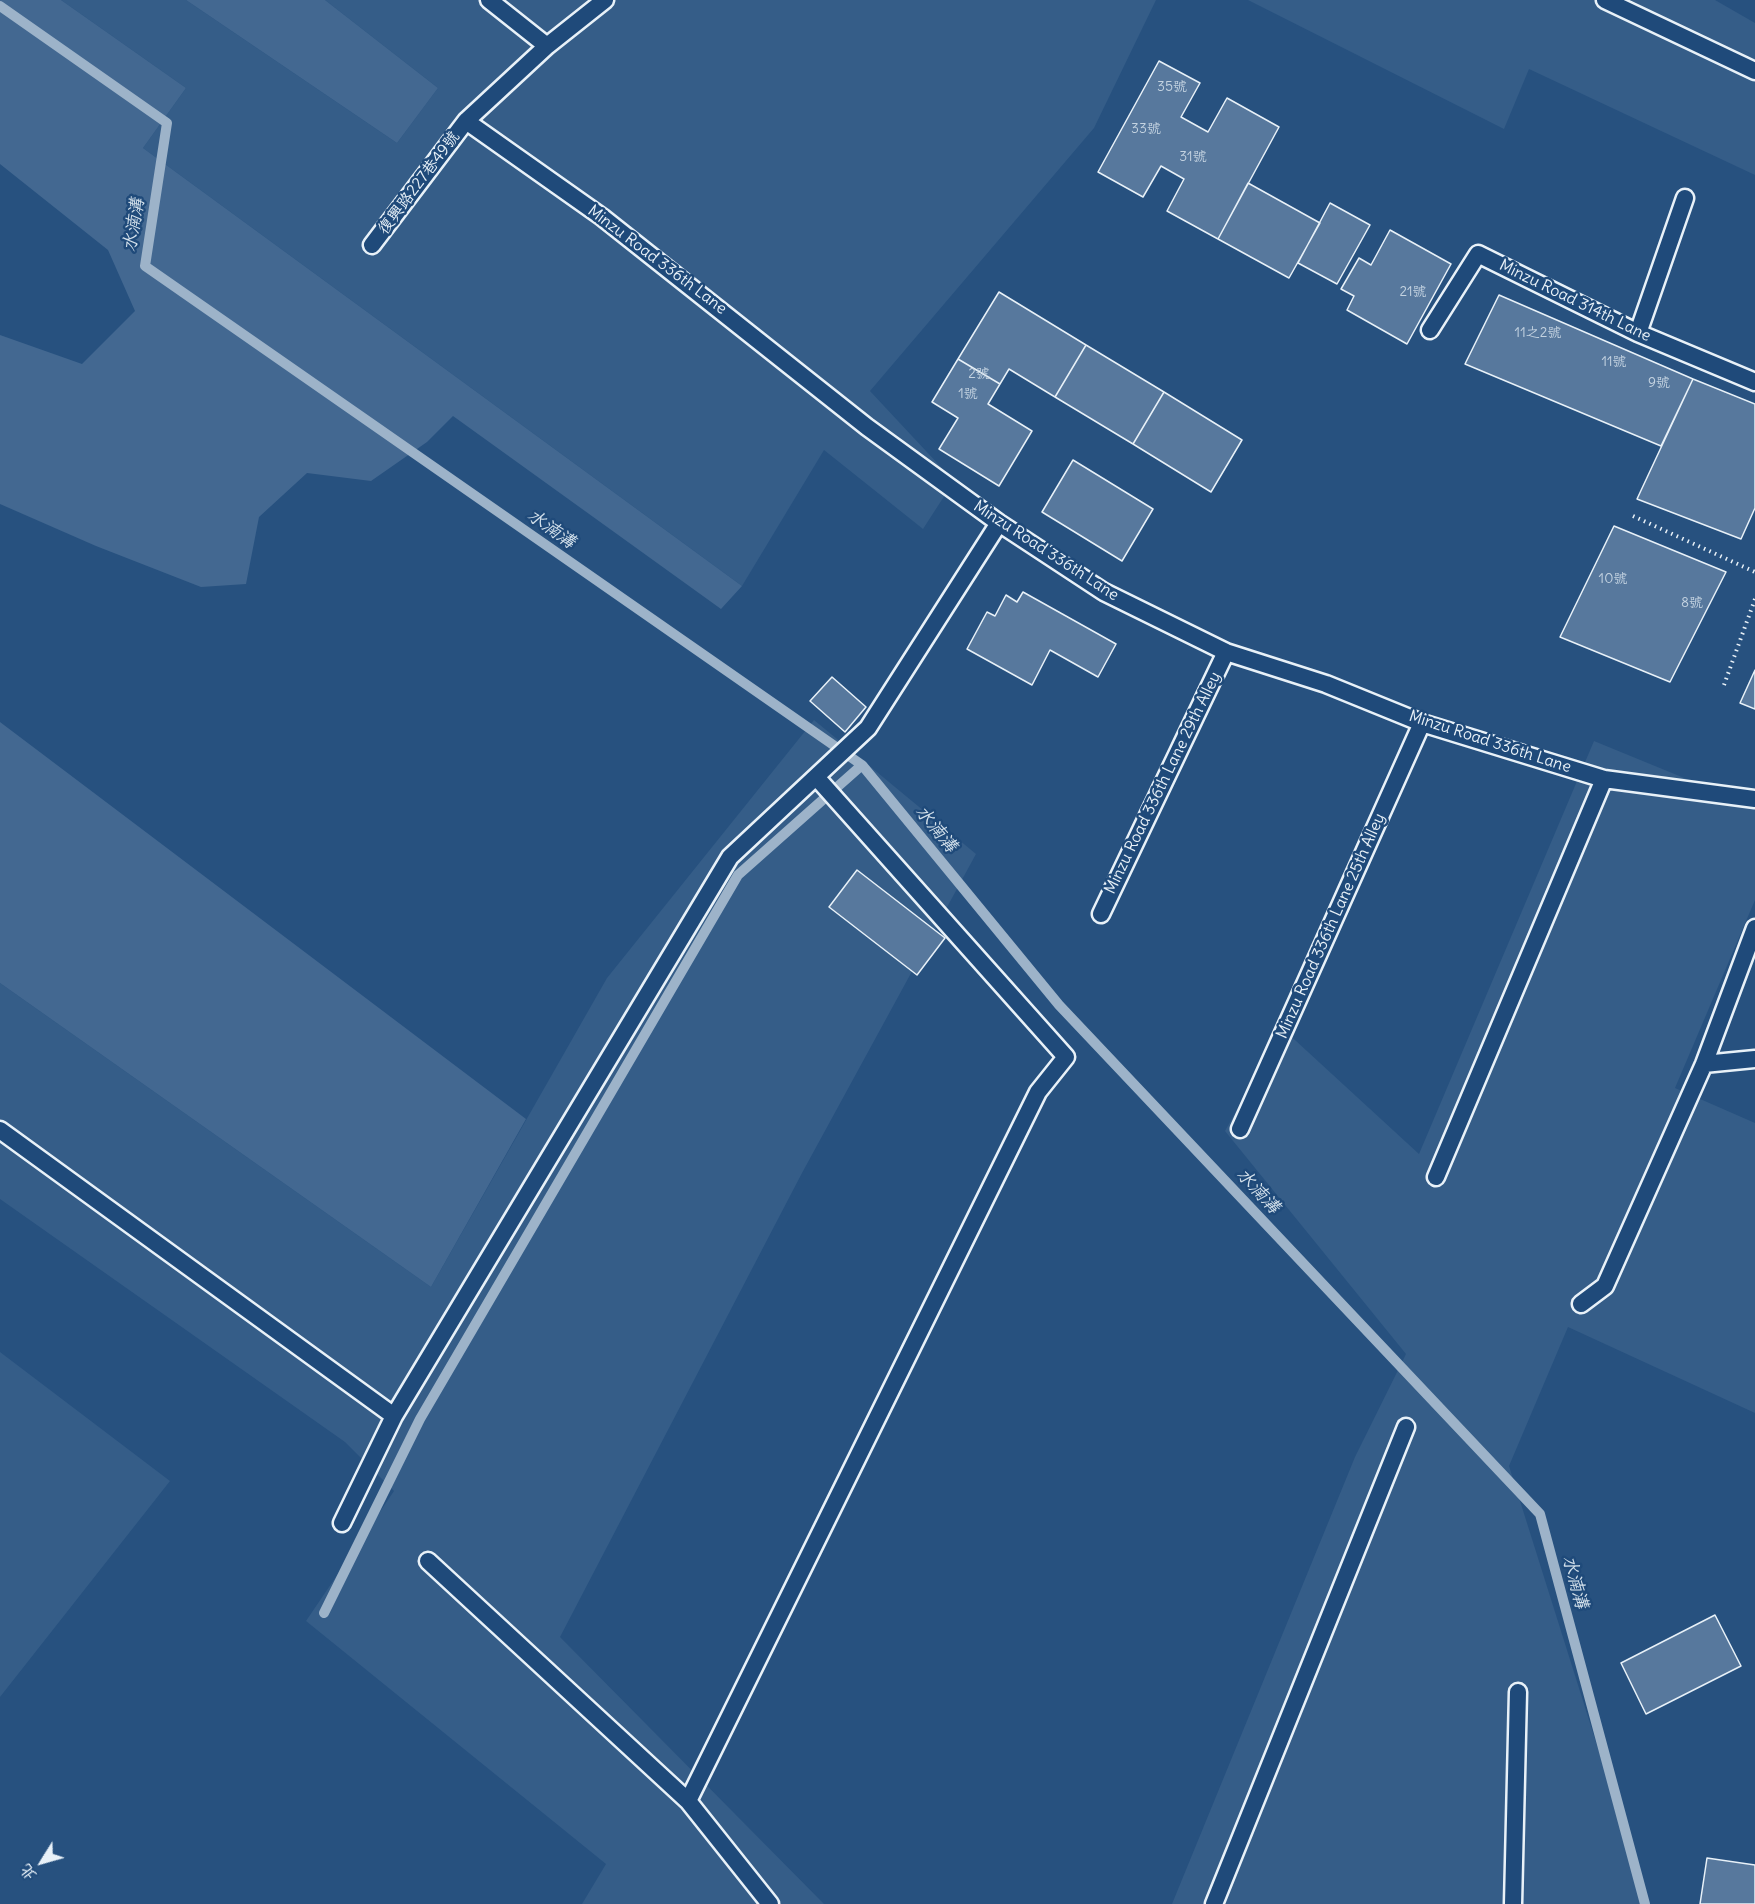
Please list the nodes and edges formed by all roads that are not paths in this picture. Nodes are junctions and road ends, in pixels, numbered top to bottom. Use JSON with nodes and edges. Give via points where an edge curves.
{"nodes":[{"id":1,"x":489,"y":0,"type":"edge"},
{"id":2,"x":605,"y":0,"type":"edge"},
{"id":3,"x":1605,"y":0,"type":"edge"},
{"id":4,"x":547,"y":46,"type":"junction"},
{"id":5,"x":1755,"y":71,"type":"edge"},
{"id":6,"x":466,"y":122,"type":"junction"},
{"id":7,"x":1685,"y":198,"type":"dead end"},
{"id":8,"x":372,"y":245,"type":"dead end"},
{"id":9,"x":1430,"y":330,"type":"dead end"},
{"id":10,"x":1638,"y":333,"type":"junction"},
{"id":11,"x":1755,"y":382,"type":"edge"},
{"id":12,"x":999,"y":523,"type":"junction"},
{"id":13,"x":1226,"y":652,"type":"junction"},
{"id":14,"x":1422,"y":723,"type":"junction"},
{"id":15,"x":817,"y":778,"type":"junction"},
{"id":16,"x":1604,"y":779,"type":"junction"},
{"id":17,"x":1755,"y":799,"type":"edge"},
{"id":18,"x":1101,"y":914,"type":"dead end"},
{"id":19,"x":1755,"y":928,"type":"edge"},
{"id":20,"x":1755,"y":1059,"type":"edge"},
{"id":21,"x":1704,"y":1064,"type":"junction"},
{"id":22,"x":1240,"y":1129,"type":"dead end"},
{"id":23,"x":0,"y":1130,"type":"edge"},
{"id":24,"x":1436,"y":1177,"type":"dead end"},
{"id":25,"x":1581,"y":1304,"type":"dead end"},
{"id":26,"x":394,"y":1416,"type":"junction"},
{"id":27,"x":1406,"y":1427,"type":"dead end"},
{"id":28,"x":342,"y":1523,"type":"dead end"},
{"id":29,"x":428,"y":1561,"type":"dead end"},
{"id":30,"x":1518,"y":1692,"type":"dead end"},
{"id":31,"x":688,"y":1801,"type":"junction"},
{"id":32,"x":770,"y":1904,"type":"edge"},
{"id":33,"x":1214,"y":1904,"type":"edge"},
{"id":34,"x":1513,"y":1904,"type":"edge"}],
"edges":[{"from":1,"to":4,"type":"lane"},
{"from":2,"to":4,"type":"lane","name":"復興路227巷49號"},
{"from":3,"to":5,"type":"lane"},
{"from":4,"to":6,"type":"lane","name":"復興路227巷49號"},
{"from":6,"to":8,"type":"lane","name":"復興路227巷49號"},
{"from":6,"to":12,"type":"lane","name":"Minzu Road 336th Lane","via":[[602,217],[867,427]]},
{"from":7,"to":10,"type":"lane"},
{"from":9,"to":10,"type":"lane","name":"Minzu Road 314th Lane","via":[[1478,254]]},
{"from":10,"to":11,"type":"lane","name":"Minzu Road 314th Lane"},
{"from":12,"to":13,"type":"lane","name":"Minzu Road 336th Lane","via":[[1104,591]]},
{"from":12,"to":15,"type":"lane","via":[[868,728]]},
{"from":13,"to":14,"type":"lane","name":"Minzu Road 336th Lane","via":[[1326,684]]},
{"from":13,"to":18,"type":"lane","name":"Minzu Road 336th Lane 29th Alley"},
{"from":14,"to":16,"type":"lane","name":"Minzu Road 336th Lane"},
{"from":14,"to":22,"type":"lane","name":"Minzu Road 336th Lane 25th Alley"},
{"from":15,"to":26,"type":"lane","via":[[730,857]]},
{"from":15,"to":31,"type":"lane","via":[[1066,1057],[1038,1092]]},
{"from":16,"to":17,"type":"lane","name":"Minzu Road 336th Lane"},
{"from":16,"to":24,"type":"lane"},
{"from":19,"to":21,"type":"lane"},
{"from":20,"to":21,"type":"lane"},
{"from":21,"to":25,"type":"lane","via":[[1605,1286]]},
{"from":23,"to":26,"type":"lane"},
{"from":26,"to":28,"type":"lane"},
{"from":27,"to":33,"type":"lane"},
{"from":29,"to":31,"type":"lane"},
{"from":30,"to":34,"type":"lane"},
{"from":31,"to":32,"type":"lane"}]}
